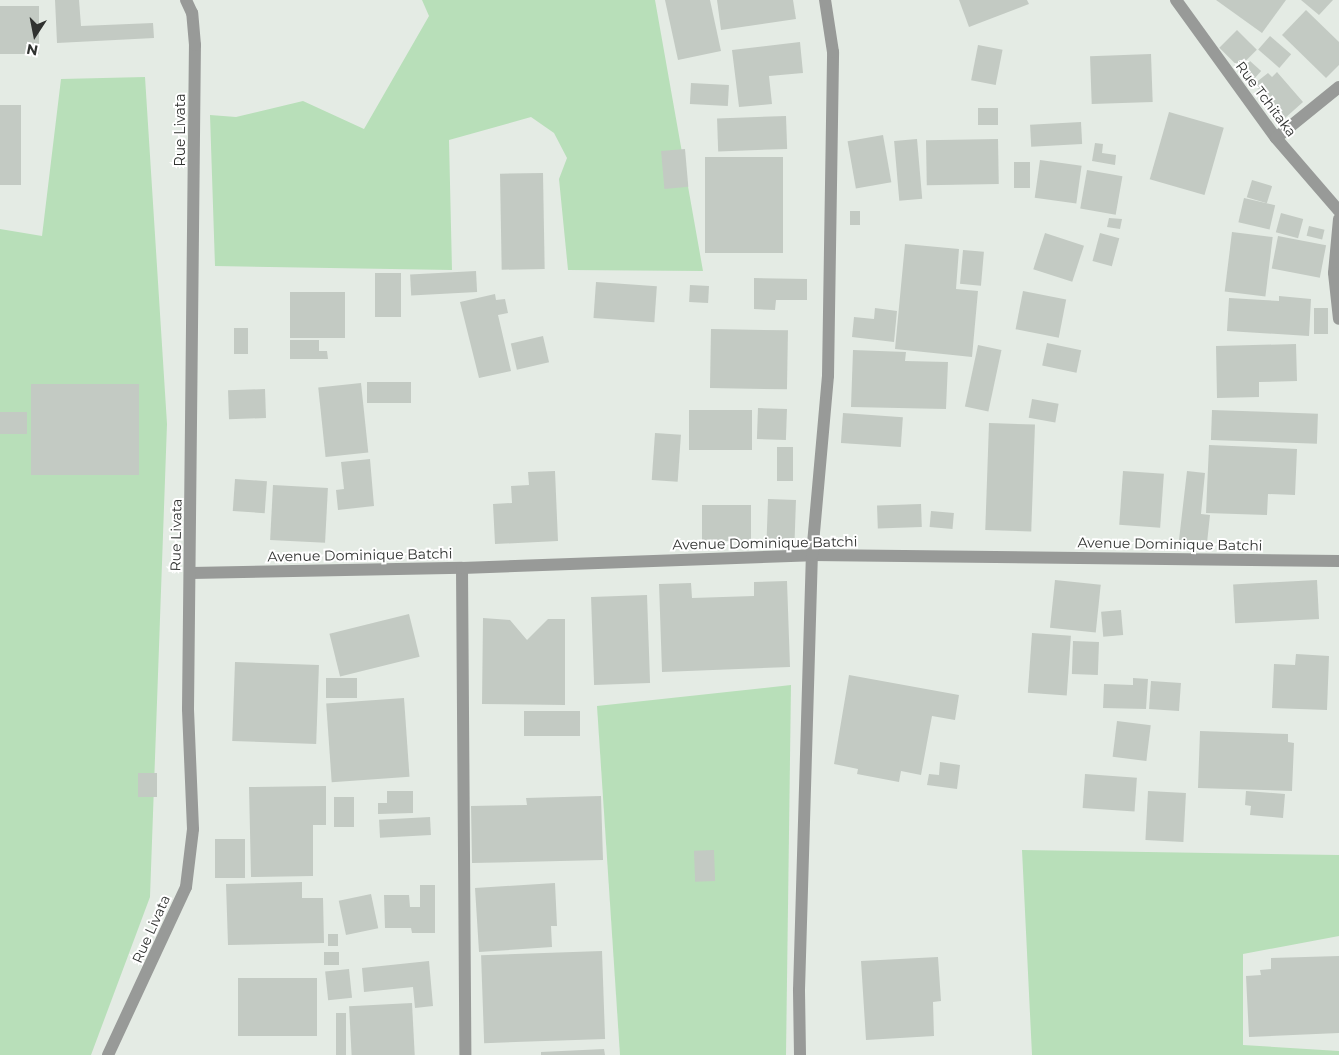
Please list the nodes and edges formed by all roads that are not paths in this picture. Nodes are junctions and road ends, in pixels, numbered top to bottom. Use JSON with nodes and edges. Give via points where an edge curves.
{"nodes":[{"id":1,"x":186,"y":0,"type":"edge"},
{"id":2,"x":825,"y":0,"type":"edge"},
{"id":3,"x":1176,"y":0,"type":"edge"},
{"id":4,"x":1339,"y":87,"type":"edge"},
{"id":5,"x":1276,"y":138,"type":"junction"},
{"id":6,"x":1339,"y":211,"type":"edge"},
{"id":7,"x":1339,"y":219,"type":"edge"},
{"id":8,"x":1339,"y":319,"type":"edge"},
{"id":9,"x":812,"y":555,"type":"junction"},
{"id":10,"x":1339,"y":561,"type":"edge"},
{"id":11,"x":462,"y":568,"type":"junction"},
{"id":12,"x":191,"y":573,"type":"junction"},
{"id":13,"x":108,"y":1055,"type":"edge"},
{"id":14,"x":465,"y":1055,"type":"edge"},
{"id":15,"x":800,"y":1055,"type":"edge"}],
"edges":[{"from":1,"to":12,"type":"street","name":"Rue Livata","via":[[192,13],[195,45]]},
{"from":2,"to":9,"type":"street","via":[[834,52],[828,376]]},
{"from":3,"to":5,"type":"street","name":"Rue Tchitaka"},
{"from":4,"to":5,"type":"street"},
{"from":5,"to":6,"type":"street","name":"Rue Tchitaka"},
{"from":7,"to":8,"type":"street","via":[[1334,273]]},
{"from":9,"to":10,"type":"street","name":"Avenue Dominique Batchi"},
{"from":9,"to":11,"type":"street","name":"Avenue Dominique Batchi"},
{"from":9,"to":15,"type":"street","via":[[799,990]]},
{"from":11,"to":12,"type":"street","name":"Avenue Dominique Batchi"},
{"from":11,"to":14,"type":"street"},
{"from":12,"to":13,"type":"street","name":"Rue Livata","via":[[188,776],[193,829],[186,887]]}]}
